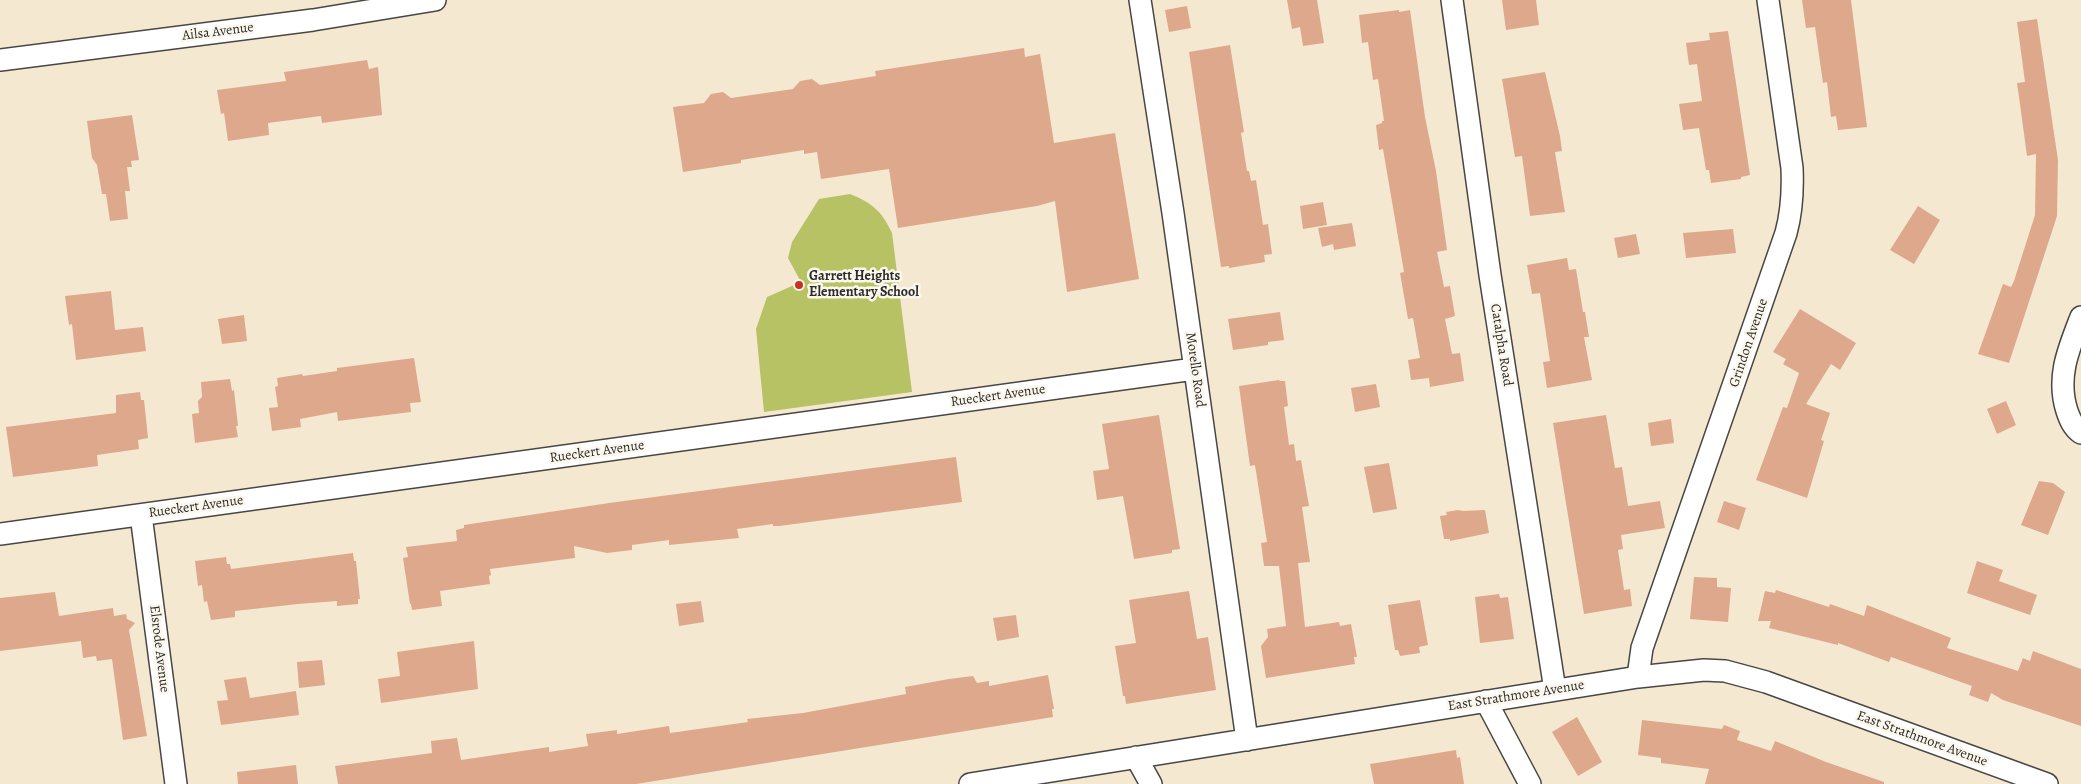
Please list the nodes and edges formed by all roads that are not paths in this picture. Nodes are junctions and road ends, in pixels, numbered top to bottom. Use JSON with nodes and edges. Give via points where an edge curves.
{"nodes":[{"id":1,"x":435,"y":0,"type":"edge"},
{"id":2,"x":1140,"y":0,"type":"edge"},
{"id":3,"x":1452,"y":0,"type":"edge"},
{"id":4,"x":1768,"y":0,"type":"edge"},
{"id":5,"x":0,"y":60,"type":"edge"},
{"id":6,"x":2081,"y":317,"type":"edge"},
{"id":7,"x":1194,"y":369,"type":"junction"},
{"id":8,"x":2076,"y":428,"type":"edge"},
{"id":9,"x":141,"y":514,"type":"junction"},
{"id":10,"x":0,"y":534,"type":"edge"},
{"id":11,"x":1638,"y":677,"type":"junction"},
{"id":12,"x":1555,"y":690,"type":"junction"},
{"id":13,"x":1486,"y":701,"type":"junction"},
{"id":14,"x":1247,"y":740,"type":"junction"},
{"id":15,"x":1136,"y":757,"type":"junction"},
{"id":16,"x":176,"y":784,"type":"edge"},
{"id":17,"x":970,"y":784,"type":"edge"},
{"id":18,"x":1151,"y":784,"type":"edge"},
{"id":19,"x":1530,"y":784,"type":"edge"},
{"id":20,"x":2047,"y":784,"type":"edge"}],
"edges":[{"from":1,"to":5,"type":"street","name":"Ailsa Avenue","via":[[313,20]]},
{"from":2,"to":7,"type":"street","name":"Morello Road"},
{"from":3,"to":12,"type":"street","name":"Catalpha Road","via":[[1518,461]]},
{"from":4,"to":11,"type":"street","name":"Grindon Avenue","via":[[1792,168],[1792,211],[1642,648]]},
{"from":6,"to":8,"type":"street","via":[[2063,371],[2065,404]]},
{"from":7,"to":9,"type":"street","name":"Rueckert Avenue"},
{"from":7,"to":14,"type":"street","name":"Morello Road"},
{"from":9,"to":10,"type":"street","name":"Rueckert Avenue"},
{"from":9,"to":16,"type":"street","name":"Elsrode Avenue"},
{"from":11,"to":12,"type":"street","name":"East Strathmore Avenue"},
{"from":11,"to":20,"type":"street","name":"East Strathmore Avenue","via":[[1704,670],[1744,675]]},
{"from":12,"to":13,"type":"street","name":"East Strathmore Avenue"},
{"from":13,"to":14,"type":"street","name":"East Strathmore Avenue"},
{"from":13,"to":19,"type":"street"},
{"from":14,"to":15,"type":"street","name":"East Strathmore Avenue"},
{"from":15,"to":17,"type":"street","name":"East Strathmore Avenue"},
{"from":15,"to":18,"type":"street"}]}
